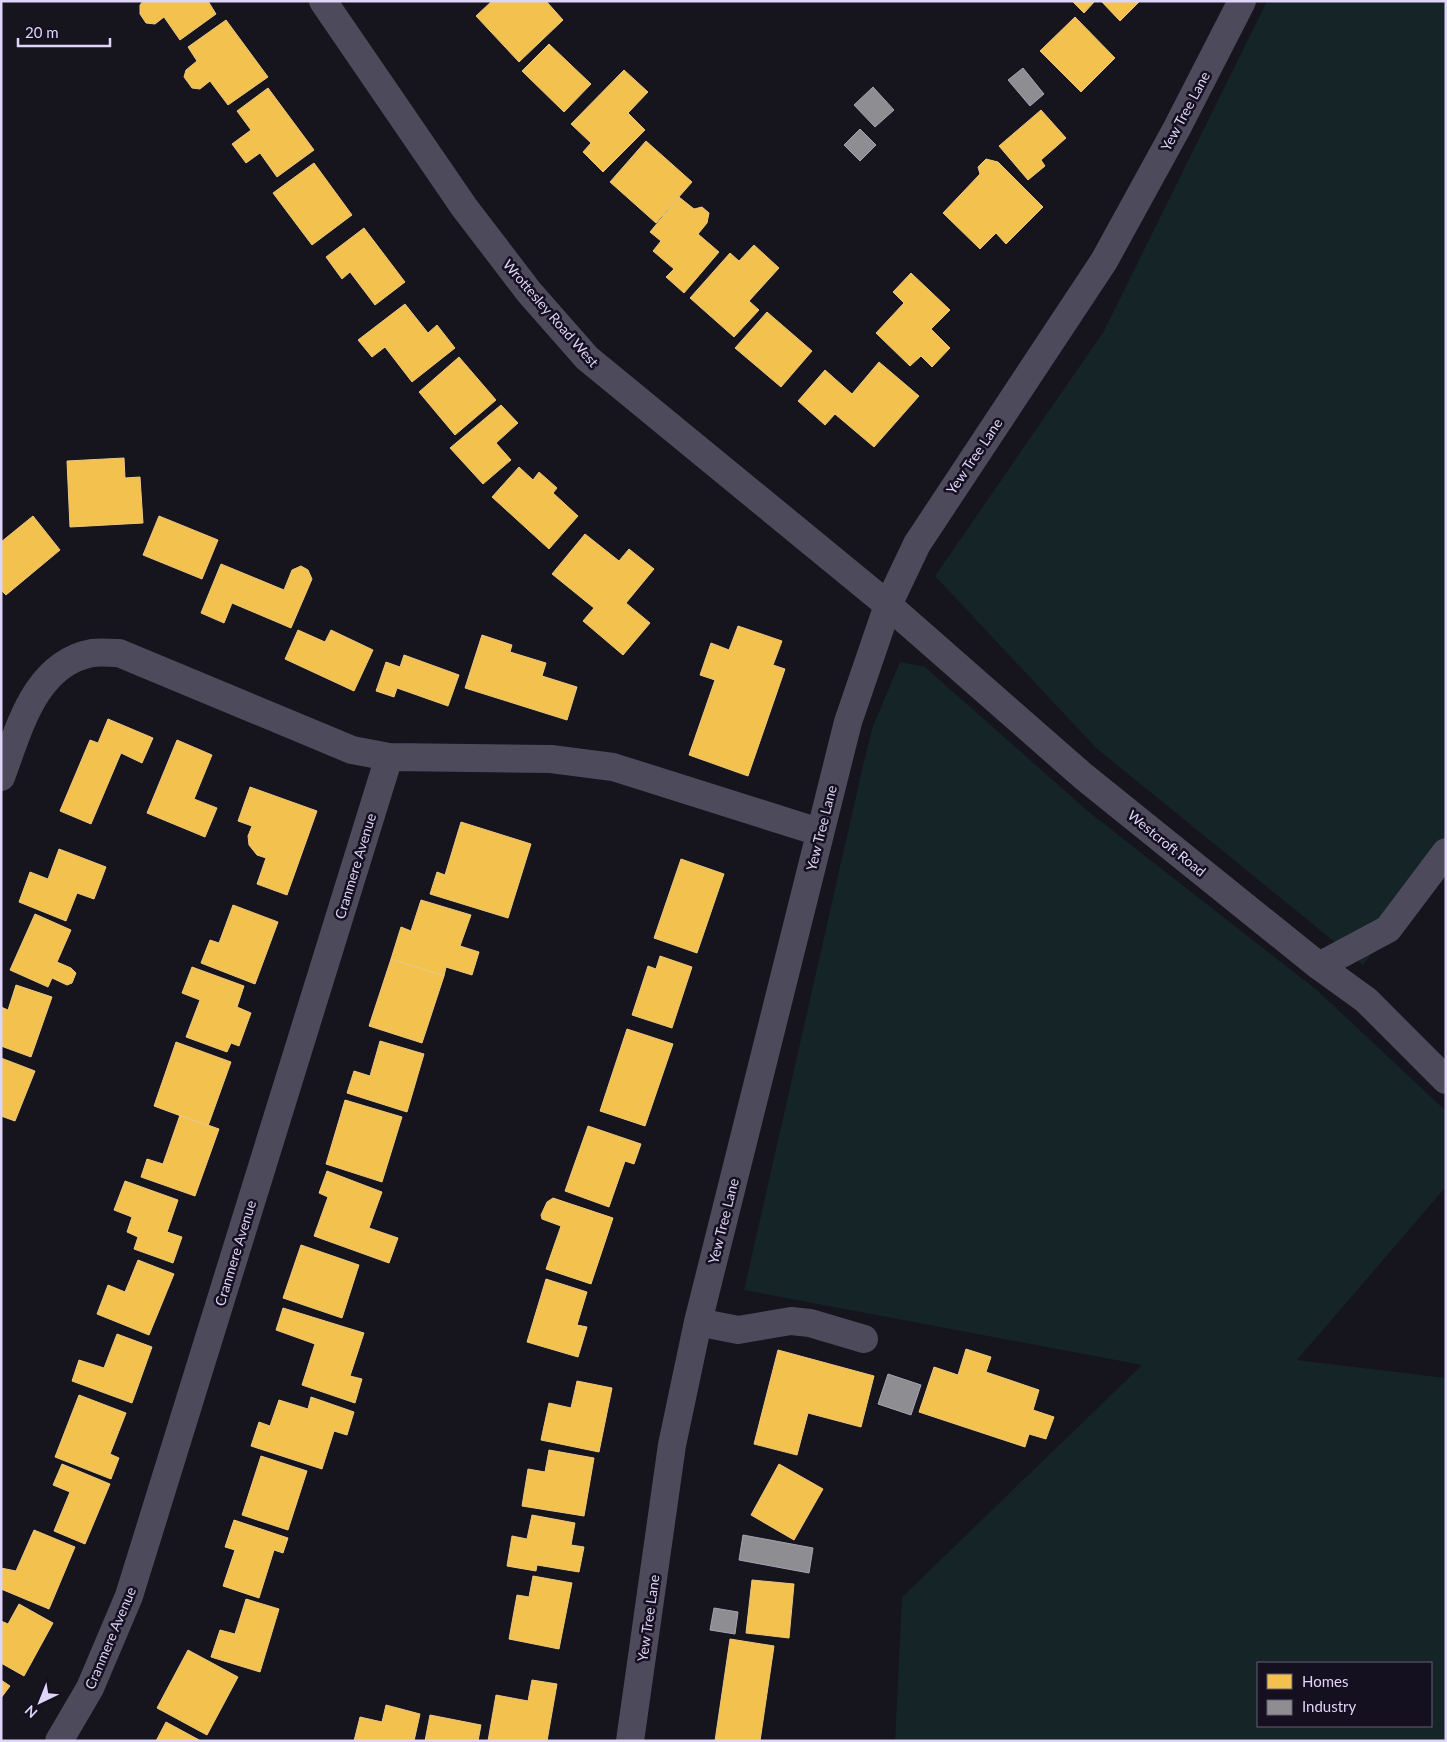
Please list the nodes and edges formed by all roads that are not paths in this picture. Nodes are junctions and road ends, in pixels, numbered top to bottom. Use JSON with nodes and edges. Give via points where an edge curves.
{"nodes":[{"id":1,"x":323,"y":1,"type":"edge"},
{"id":2,"x":1242,"y":1,"type":"edge"},
{"id":3,"x":888,"y":606,"type":"junction"},
{"id":4,"x":389,"y":757,"type":"junction"},
{"id":5,"x":1,"y":776,"type":"edge"},
{"id":6,"x":819,"y":832,"type":"junction"},
{"id":7,"x":1446,"y":852,"type":"edge"},
{"id":8,"x":1319,"y":966,"type":"junction"},
{"id":9,"x":1446,"y":1080,"type":"edge"},
{"id":10,"x":698,"y":1322,"type":"junction"},
{"id":11,"x":864,"y":1339,"type":"dead end"},
{"id":12,"x":59,"y":1741,"type":"edge"},
{"id":13,"x":630,"y":1741,"type":"edge"}],
"edges":[{"from":1,"to":3,"type":"street","name":"Wrottesley Road West","via":[[464,207],[529,292],[587,358]]},
{"from":2,"to":3,"type":"street","name":"Yew Tree Lane","via":[[1104,261],[917,544]]},
{"from":3,"to":6,"type":"street","name":"Yew Tree Lane","via":[[848,722]]},
{"from":3,"to":8,"type":"street","name":"Westcroft Road","via":[[1083,776]]},
{"from":4,"to":5,"type":"street","via":[[352,750],[119,652],[92,654],[69,661],[50,675],[32,699]]},
{"from":4,"to":6,"type":"street","via":[[551,759],[613,766]]},
{"from":4,"to":12,"type":"street","name":"Cranmere Avenue","via":[[129,1596],[90,1688]]},
{"from":6,"to":10,"type":"street","name":"Yew Tree Lane"},
{"from":7,"to":8,"type":"street","via":[[1388,929]]},
{"from":8,"to":9,"type":"street","name":"Westcroft Road","via":[[1366,1000]]},
{"from":10,"to":11,"type":"street","via":[[738,1330],[791,1321],[810,1323]]},
{"from":10,"to":13,"type":"street","name":"Yew Tree Lane","via":[[672,1445]]}]}
